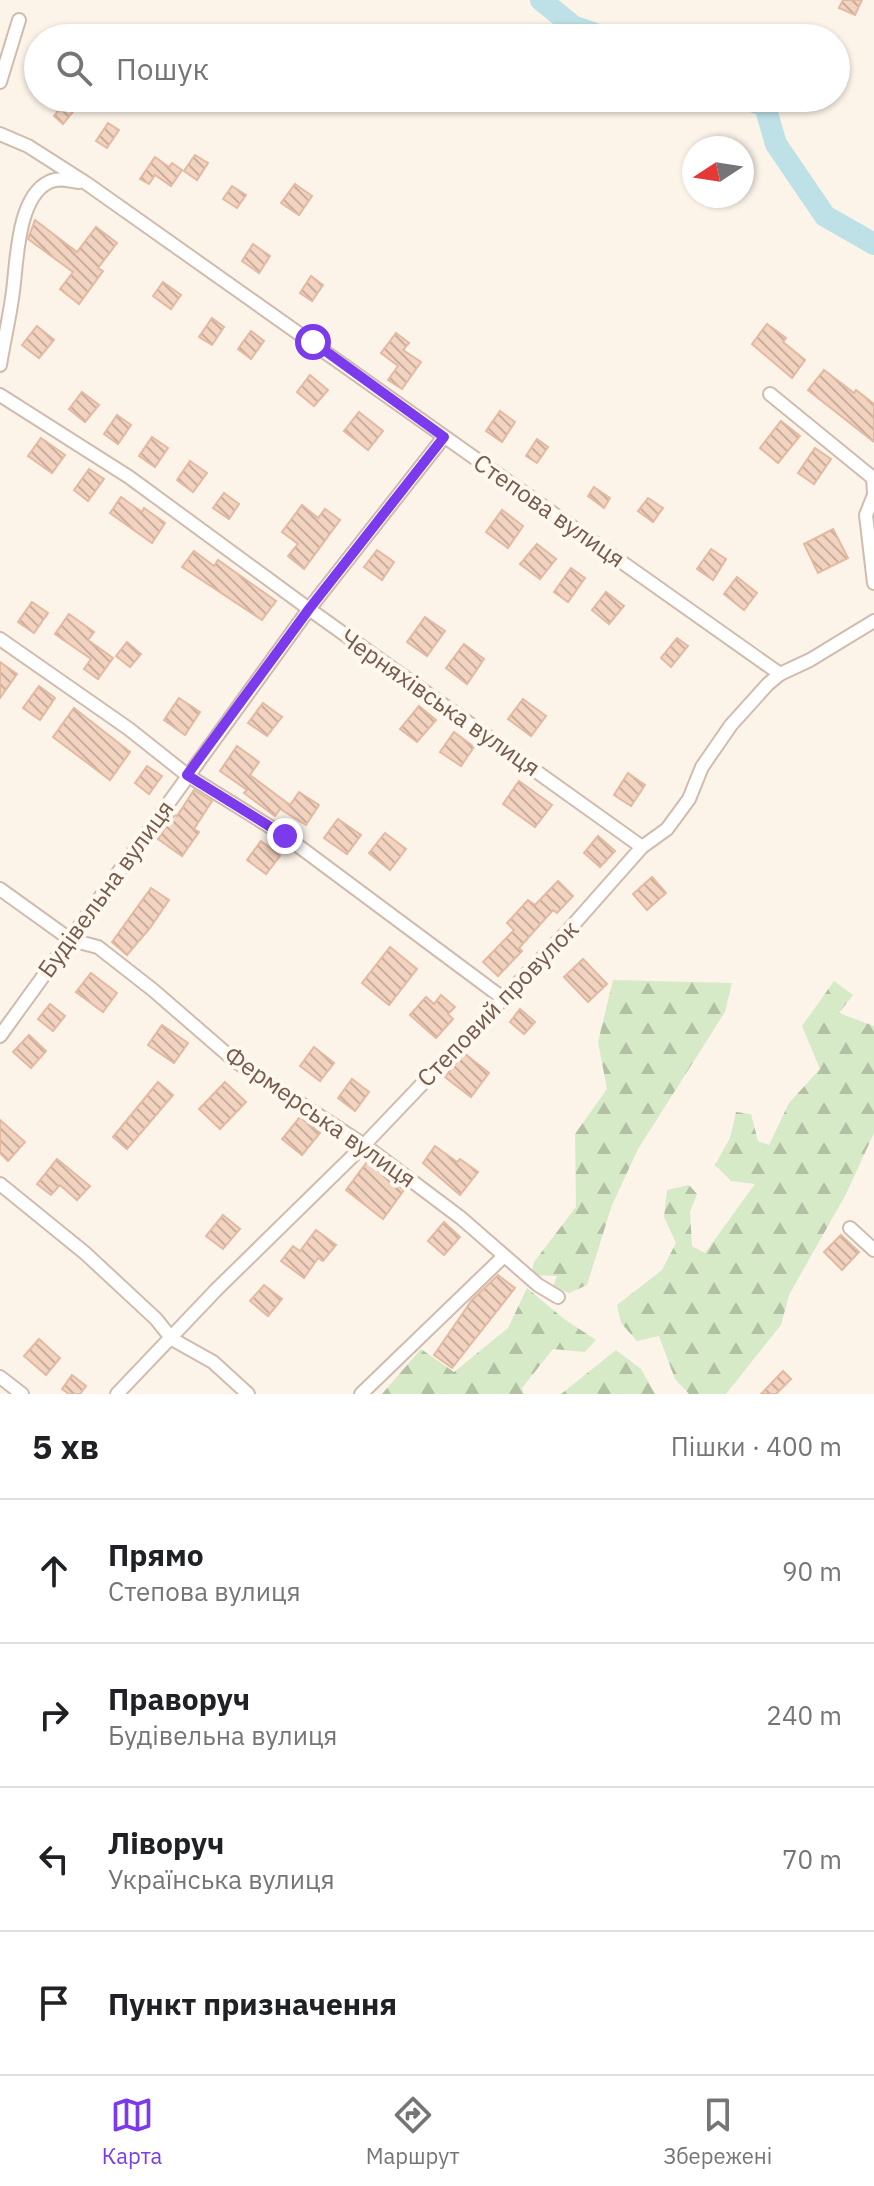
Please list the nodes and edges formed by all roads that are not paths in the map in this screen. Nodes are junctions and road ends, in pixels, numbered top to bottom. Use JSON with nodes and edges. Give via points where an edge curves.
{"nodes":[{"id":1,"x":19,"y":20,"type":"dead end"},
{"id":2,"x":0,"y":82,"type":"edge"},
{"id":3,"x":0,"y":134,"type":"edge"},
{"id":4,"x":86,"y":183,"type":"junction"},
{"id":5,"x":0,"y":365,"type":"edge"},
{"id":6,"x":770,"y":394,"type":"dead end"},
{"id":7,"x":0,"y":395,"type":"edge"},
{"id":8,"x":444,"y":437,"type":"junction"},
{"id":9,"x":874,"y":494,"type":"edge"},
{"id":10,"x":874,"y":583,"type":"edge"},
{"id":11,"x":309,"y":609,"type":"junction"},
{"id":12,"x":874,"y":621,"type":"edge"},
{"id":13,"x":0,"y":639,"type":"edge"},
{"id":14,"x":780,"y":674,"type":"junction"},
{"id":15,"x":187,"y":775,"type":"junction"},
{"id":16,"x":642,"y":847,"type":"junction"},
{"id":17,"x":0,"y":889,"type":"edge"},
{"id":18,"x":71,"y":940,"type":"junction"},
{"id":19,"x":504,"y":999,"type":"junction"},
{"id":20,"x":0,"y":1036,"type":"edge"},
{"id":21,"x":364,"y":1145,"type":"junction"},
{"id":22,"x":0,"y":1184,"type":"edge"},
{"id":23,"x":850,"y":1228,"type":"dead end"},
{"id":24,"x":874,"y":1250,"type":"edge"},
{"id":25,"x":503,"y":1257,"type":"junction"},
{"id":26,"x":558,"y":1297,"type":"dead end"},
{"id":27,"x":172,"y":1339,"type":"junction"},
{"id":28,"x":0,"y":1377,"type":"edge"},
{"id":29,"x":22,"y":1394,"type":"edge"},
{"id":30,"x":117,"y":1394,"type":"edge"},
{"id":31,"x":248,"y":1394,"type":"edge"},
{"id":32,"x":361,"y":1394,"type":"edge"}],
"edges":[{"from":1,"to":2,"type":"street"},
{"from":3,"to":4,"type":"street","name":"Степова вулиця"},
{"from":4,"to":5,"type":"street","via":[[47,182],[26,213]]},
{"from":4,"to":8,"type":"street","name":"Степова вулиця"},
{"from":6,"to":9,"type":"street","via":[[873,478]]},
{"from":7,"to":11,"type":"street","name":"Черняхівська вулиця","via":[[129,477]]},
{"from":8,"to":11,"type":"street","name":"Будівельна вулиця"},
{"from":8,"to":14,"type":"street","name":"Степова вулиця"},
{"from":9,"to":10,"type":"street","via":[[866,515]]},
{"from":11,"to":15,"type":"street","name":"Будівельна вулиця"},
{"from":11,"to":16,"type":"street","name":"Черняхівська вулиця"},
{"from":12,"to":14,"type":"street","name":"Степовий провулок"},
{"from":13,"to":15,"type":"street"},
{"from":14,"to":16,"type":"street","name":"Степовий провулок","via":[[731,725],[667,829]]},
{"from":15,"to":18,"type":"street","name":"Будівельна вулиця"},
{"from":15,"to":19,"type":"street","via":[[285,836]]},
{"from":16,"to":19,"type":"street","name":"Степовий провулок"},
{"from":17,"to":18,"type":"street","name":"Фермерська вулиця"},
{"from":18,"to":20,"type":"street","name":"Будівельна вулиця"},
{"from":18,"to":21,"type":"street","name":"Фермерська вулиця","via":[[98,947],[235,1061]]},
{"from":19,"to":21,"type":"street","name":"Степовий провулок"},
{"from":21,"to":25,"type":"street","name":"Фермерська вулиця","via":[[461,1218]]},
{"from":21,"to":27,"type":"street","name":"Степовий провулок"},
{"from":22,"to":27,"type":"street","via":[[85,1253]]},
{"from":23,"to":24,"type":"street"},
{"from":25,"to":26,"type":"street","name":"Фермерська вулиця"},
{"from":25,"to":32,"type":"street"},
{"from":27,"to":30,"type":"street","name":"Степовий провулок"},
{"from":27,"to":31,"type":"street","via":[[213,1362]]},
{"from":28,"to":29,"type":"street"}]}
